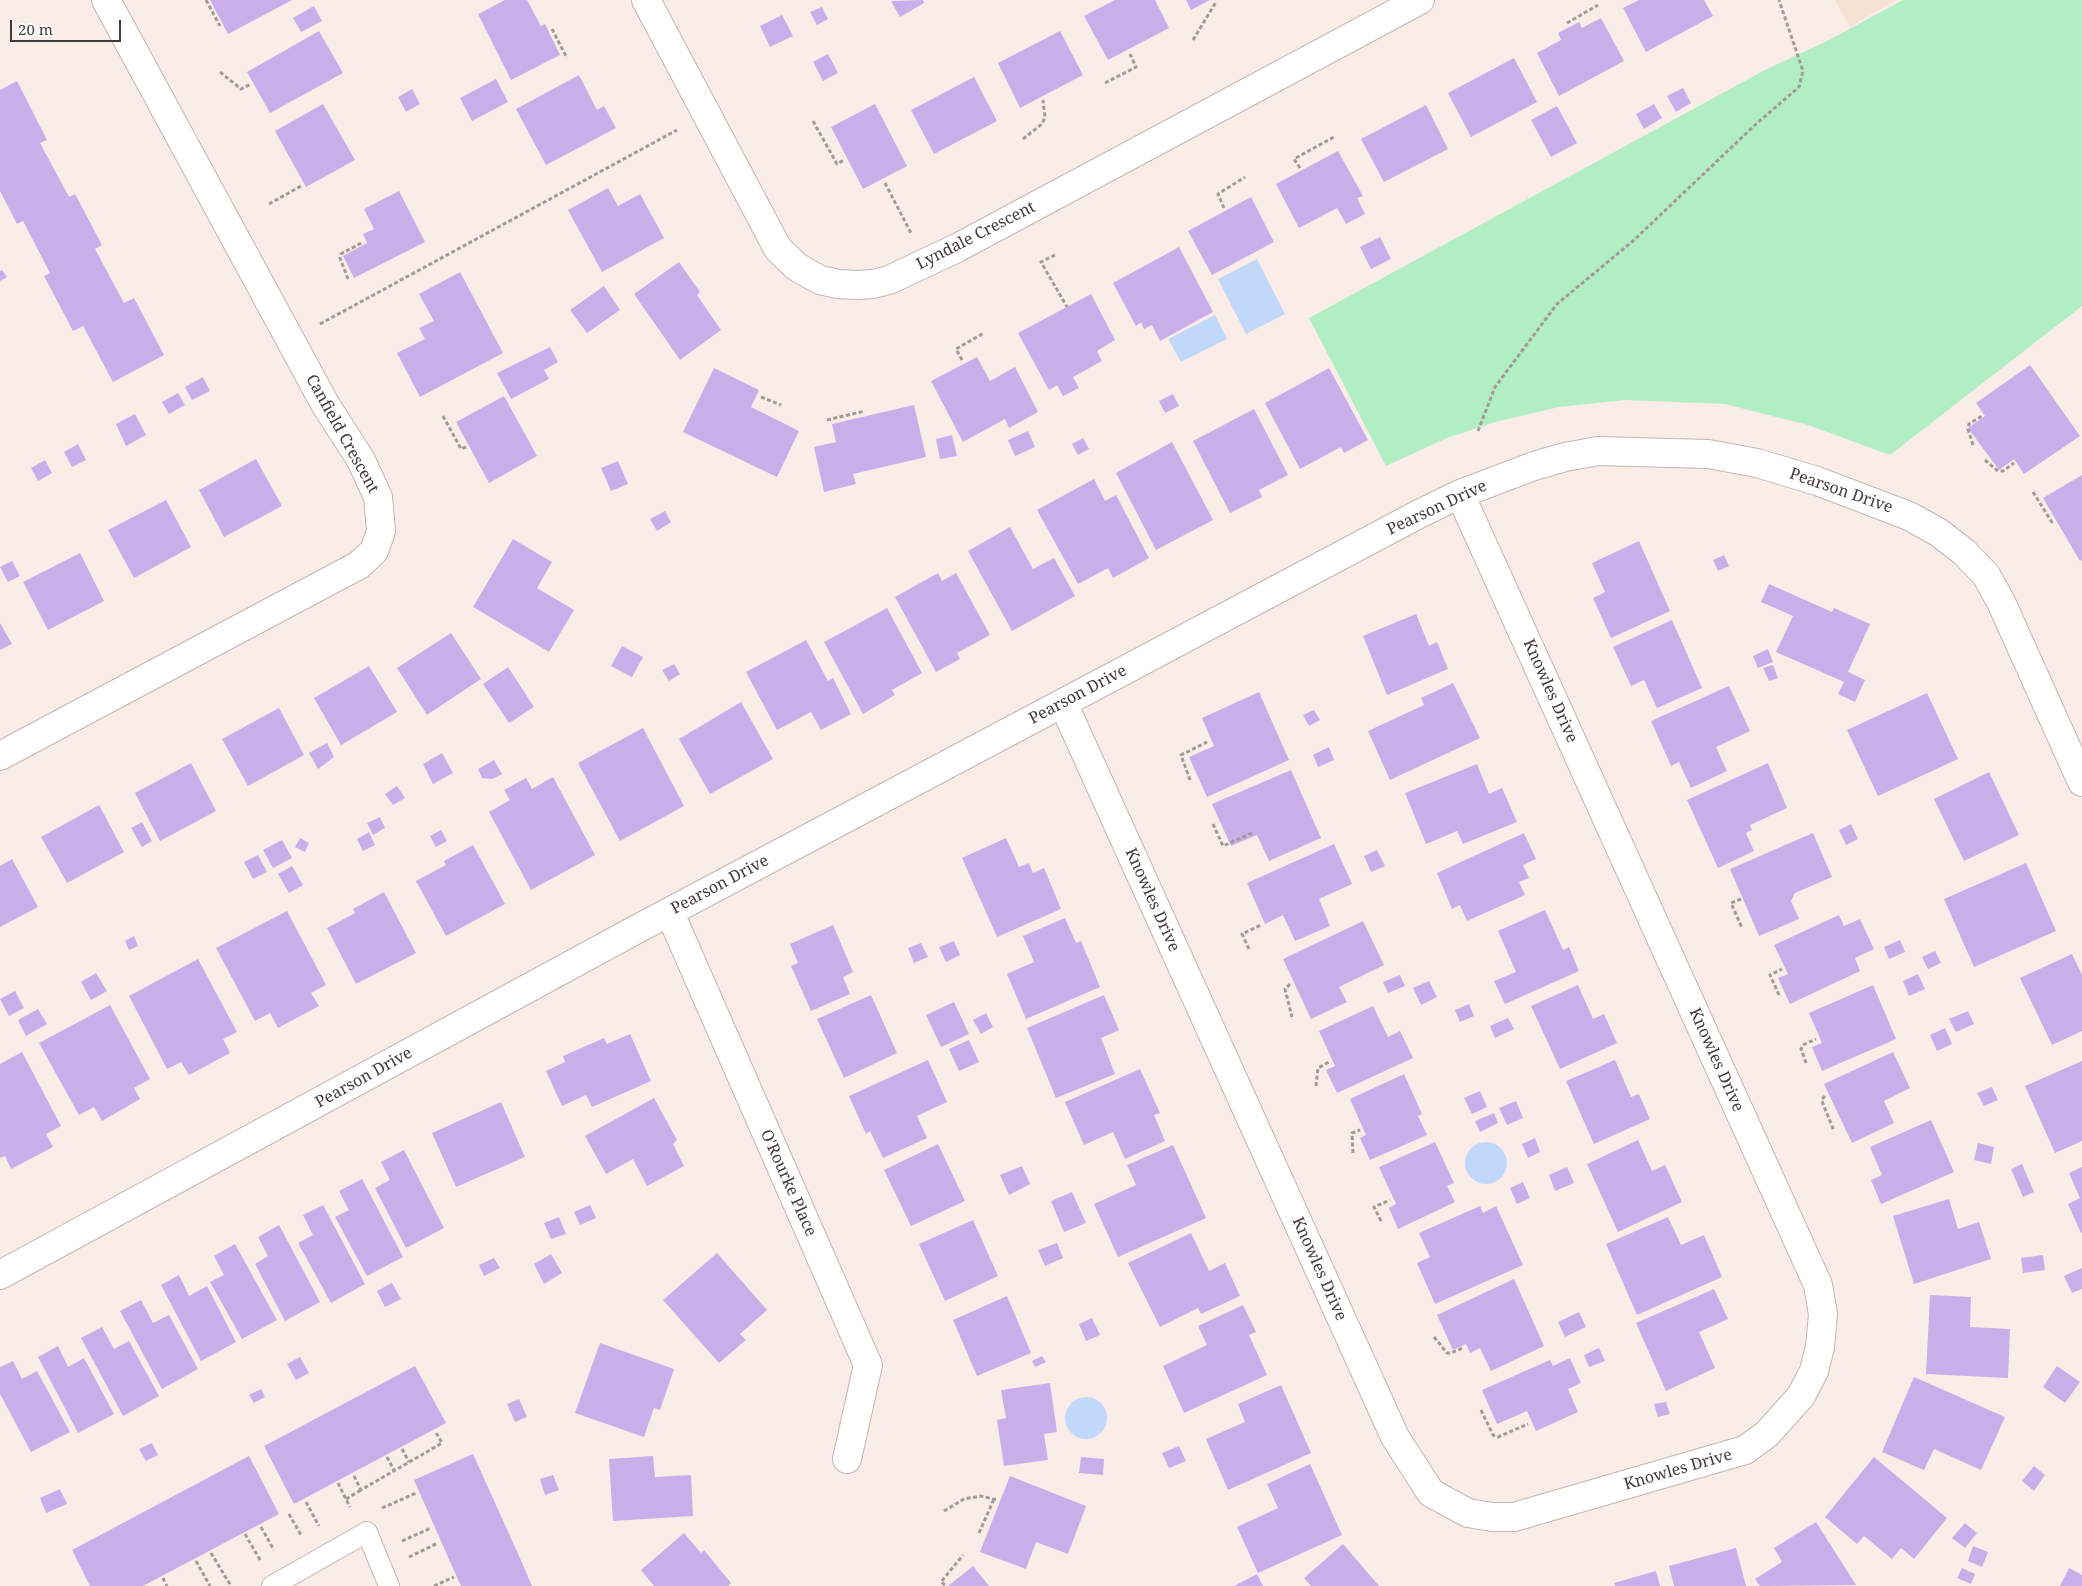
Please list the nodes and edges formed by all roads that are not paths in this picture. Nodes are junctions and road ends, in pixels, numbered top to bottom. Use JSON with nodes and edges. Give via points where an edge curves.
{"nodes":[{"id":1,"x":106,"y":0,"type":"edge"},
{"id":2,"x":646,"y":0,"type":"edge"},
{"id":3,"x":1420,"y":0,"type":"edge"},
{"id":4,"x":1460,"y":494,"type":"junction"},
{"id":5,"x":1063,"y":703,"type":"junction"},
{"id":6,"x":0,"y":756,"type":"edge"},
{"id":7,"x":2082,"y":782,"type":"edge"},
{"id":8,"x":670,"y":913,"type":"junction"},
{"id":9,"x":0,"y":1275,"type":"edge"},
{"id":10,"x":847,"y":1459,"type":"dead end"},
{"id":11,"x":272,"y":1586,"type":"edge"},
{"id":12,"x":389,"y":1586,"type":"edge"}],
"edges":[{"from":1,"to":6,"type":"street","name":"Canfield Crescent","via":[[331,415],[360,460],[378,497],[381,530],[374,551],[355,568]]},
{"from":2,"to":3,"type":"street","name":"Lyndale Crescent","via":[[778,249],[820,280],[838,284],[873,284],[889,280],[1007,222]]},
{"from":4,"to":5,"type":"street","name":"Pearson Drive"},
{"from":4,"to":5,"type":"street","name":"Knowles Drive","via":[[1818,1285],[1823,1314],[1814,1371],[1801,1396],[1767,1434],[1745,1450],[1514,1517],[1492,1518],[1468,1513],[1431,1493],[1395,1437]]},
{"from":4,"to":7,"type":"street","name":"Pearson Drive","via":[[1534,466],[1598,451],[1708,454],[1766,465],[1909,516],[1938,532],[1986,575],[2002,602]]},
{"from":5,"to":8,"type":"street","name":"Pearson Drive"},
{"from":8,"to":9,"type":"street","name":"Pearson Drive"},
{"from":8,"to":10,"type":"street","name":"O'Rourke Place","via":[[868,1365]]},
{"from":11,"to":12,"type":"lane","via":[[367,1532]]}]}
